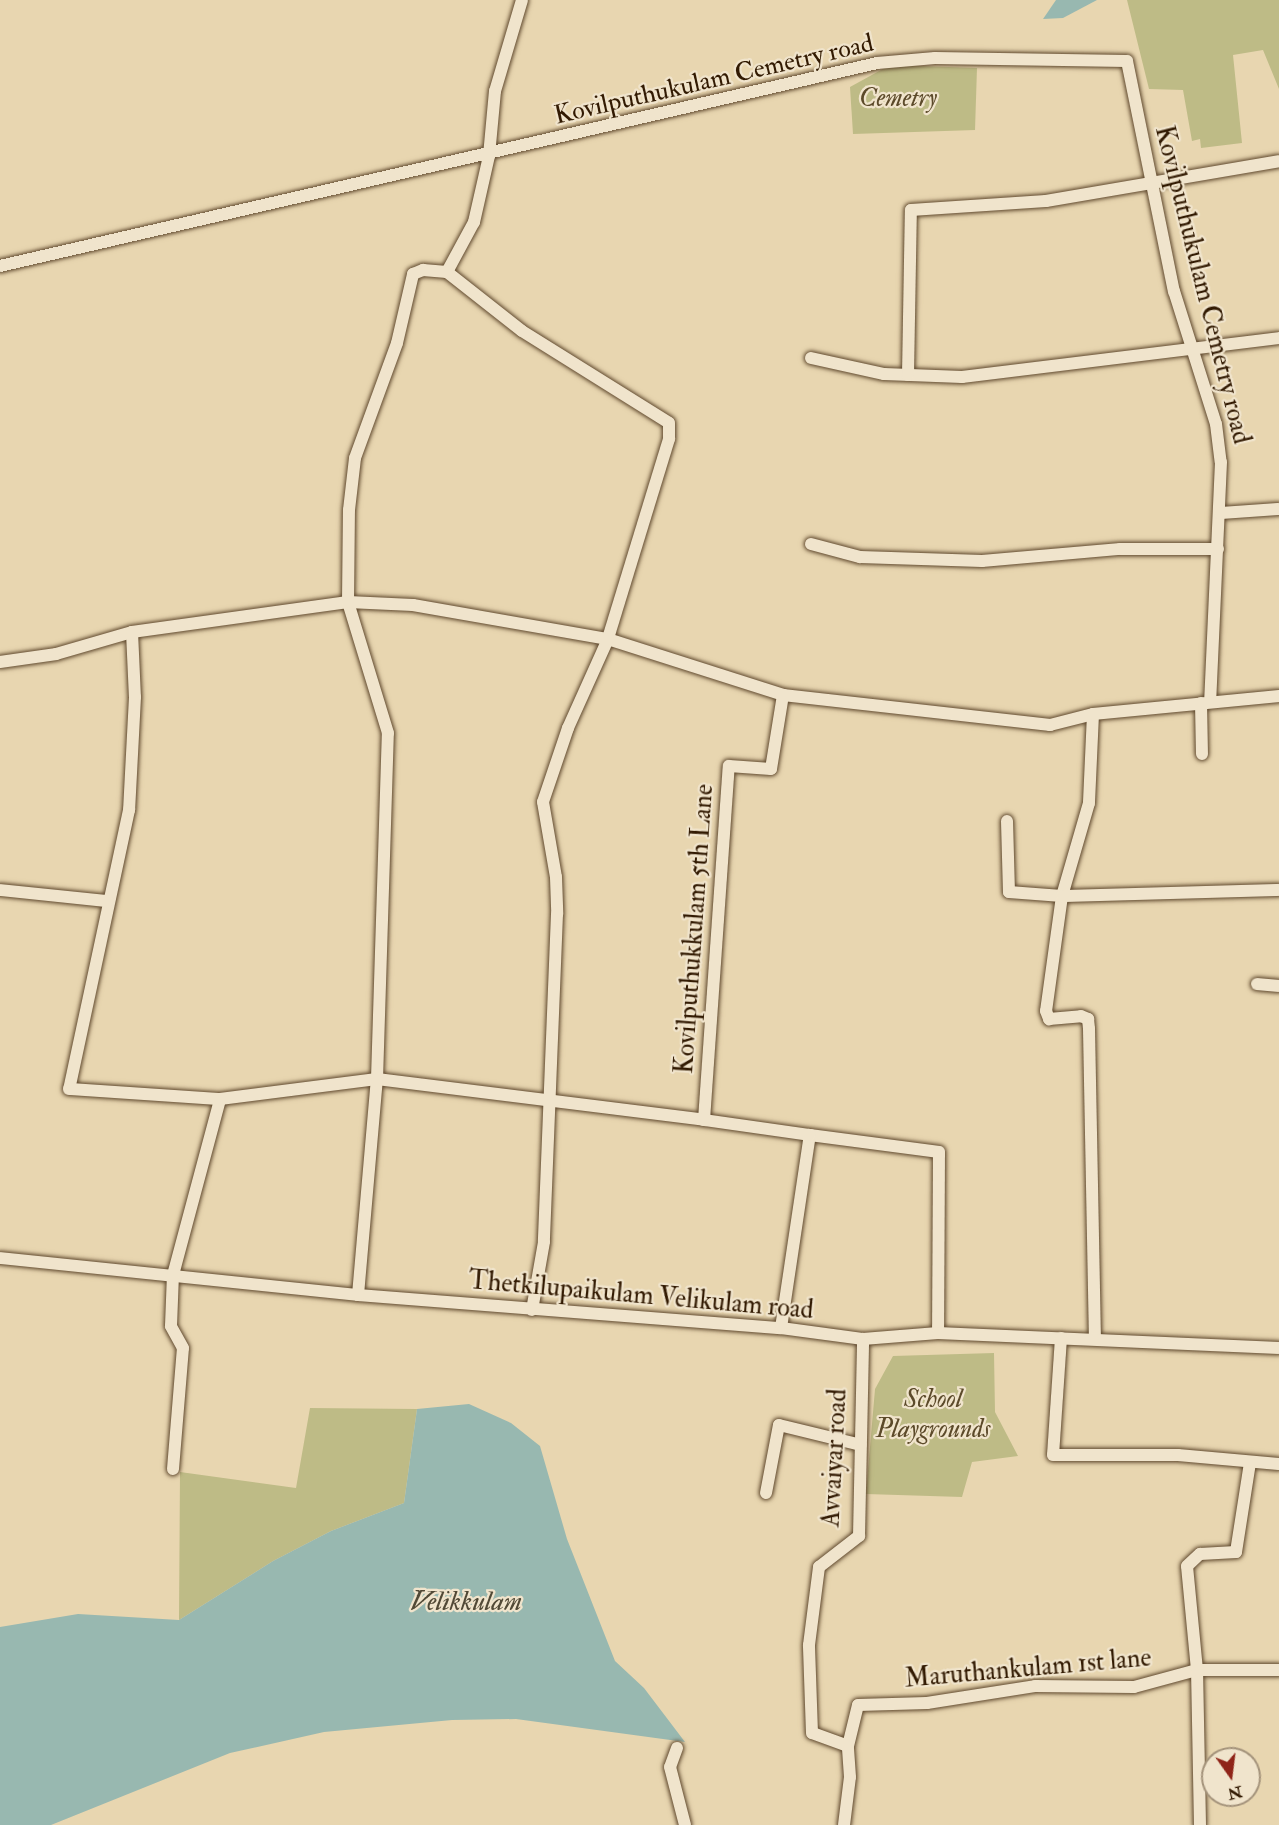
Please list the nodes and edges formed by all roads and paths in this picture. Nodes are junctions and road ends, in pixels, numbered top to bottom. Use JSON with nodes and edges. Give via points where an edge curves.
{"nodes":[{"id":1,"x":522,"y":0,"type":"edge"},
{"id":2,"x":489,"y":156,"type":"junction"},
{"id":3,"x":1279,"y":161,"type":"edge"},
{"id":4,"x":1151,"y":182,"type":"junction"},
{"id":5,"x":0,"y":266,"type":"edge"},
{"id":6,"x":447,"y":272,"type":"junction"},
{"id":7,"x":1279,"y":338,"type":"edge"},
{"id":8,"x":1194,"y":351,"type":"junction"},
{"id":9,"x":811,"y":358,"type":"dead end"},
{"id":10,"x":908,"y":375,"type":"junction"},
{"id":11,"x":1279,"y":509,"type":"edge"},
{"id":12,"x":1220,"y":513,"type":"junction"},
{"id":13,"x":811,"y":544,"type":"dead end"},
{"id":14,"x":1218,"y":549,"type":"junction"},
{"id":15,"x":348,"y":602,"type":"junction"},
{"id":16,"x":132,"y":632,"type":"junction"},
{"id":17,"x":608,"y":639,"type":"junction"},
{"id":18,"x":0,"y":662,"type":"edge"},
{"id":19,"x":783,"y":695,"type":"junction"},
{"id":20,"x":1279,"y":696,"type":"edge"},
{"id":21,"x":1206,"y":702,"type":"junction"},
{"id":22,"x":1093,"y":714,"type":"junction"},
{"id":23,"x":1203,"y":754,"type":"dead end"},
{"id":24,"x":1007,"y":820,"type":"dead end"},
{"id":25,"x":0,"y":890,"type":"edge"},
{"id":26,"x":1279,"y":890,"type":"edge"},
{"id":27,"x":1062,"y":896,"type":"junction"},
{"id":28,"x":107,"y":901,"type":"junction"},
{"id":29,"x":1257,"y":984,"type":"dead end"},
{"id":30,"x":1279,"y":986,"type":"edge"},
{"id":31,"x":377,"y":1079,"type":"junction"},
{"id":32,"x":548,"y":1099,"type":"junction"},
{"id":33,"x":220,"y":1100,"type":"junction"},
{"id":34,"x":704,"y":1120,"type":"junction"},
{"id":35,"x":810,"y":1135,"type":"junction"},
{"id":36,"x":0,"y":1258,"type":"edge"},
{"id":37,"x":173,"y":1275,"type":"junction"},
{"id":38,"x":358,"y":1295,"type":"junction"},
{"id":39,"x":532,"y":1310,"type":"junction"},
{"id":40,"x":781,"y":1328,"type":"junction"},
{"id":41,"x":939,"y":1333,"type":"junction"},
{"id":42,"x":1061,"y":1338,"type":"junction"},
{"id":43,"x":1095,"y":1338,"type":"junction"},
{"id":44,"x":863,"y":1339,"type":"junction"},
{"id":45,"x":1279,"y":1348,"type":"edge"},
{"id":46,"x":861,"y":1445,"type":"junction"},
{"id":47,"x":1250,"y":1463,"type":"junction"},
{"id":48,"x":1279,"y":1464,"type":"edge"},
{"id":49,"x":173,"y":1469,"type":"dead end"},
{"id":50,"x":766,"y":1493,"type":"dead end"},
{"id":51,"x":1197,"y":1670,"type":"junction"},
{"id":52,"x":1279,"y":1670,"type":"edge"},
{"id":53,"x":848,"y":1746,"type":"junction"},
{"id":54,"x":677,"y":1748,"type":"dead end"},
{"id":55,"x":685,"y":1825,"type":"edge"},
{"id":56,"x":844,"y":1825,"type":"edge"},
{"id":57,"x":1200,"y":1825,"type":"edge"}],
"edges":[{"from":1,"to":2,"type":"street","via":[[495,91]]},
{"from":2,"to":4,"type":"street","name":"Kovilputhukulam Cemetry road","via":[[877,63],[935,58],[1127,61]]},
{"from":2,"to":5,"type":"street"},
{"from":2,"to":6,"type":"street","via":[[474,222]]},
{"from":3,"to":4,"type":"street"},
{"from":4,"to":8,"type":"street","name":"Kovilputhukulam Cemetry road","via":[[1174,291]]},
{"from":4,"to":10,"type":"street","via":[[1026,204],[911,210]]},
{"from":6,"to":15,"type":"street","via":[[423,270],[413,274],[397,343],[355,458],[347,542]]},
{"from":6,"to":17,"type":"street","via":[[522,331],[669,423],[669,439]]},
{"from":7,"to":8,"type":"street"},
{"from":8,"to":10,"type":"street","via":[[962,377]]},
{"from":8,"to":12,"type":"street","name":"Kovilputhukulam Cemetry road","via":[[1216,424],[1221,462]]},
{"from":9,"to":10,"type":"street","via":[[884,374]]},
{"from":11,"to":12,"type":"street"},
{"from":12,"to":14,"type":"street","name":"Kovilputhukulam Cemetry road"},
{"from":13,"to":14,"type":"street","via":[[860,557],[982,561],[1120,549]]},
{"from":14,"to":21,"type":"street","name":"Kovilputhukulam Cemetry road"},
{"from":15,"to":16,"type":"street"},
{"from":15,"to":17,"type":"street","via":[[412,604]]},
{"from":15,"to":31,"type":"street","via":[[388,733]]},
{"from":16,"to":18,"type":"street","via":[[56,654]]},
{"from":16,"to":28,"type":"street","via":[[135,697],[129,810]]},
{"from":17,"to":19,"type":"street"},
{"from":17,"to":32,"type":"street","via":[[568,728],[543,802],[556,877],[557,914]]},
{"from":19,"to":22,"type":"street","via":[[1050,725]]},
{"from":19,"to":34,"type":"street","name":"Kovilputhukkulam 5th Lane","via":[[771,769],[729,766]]},
{"from":20,"to":21,"type":"street"},
{"from":21,"to":22,"type":"street"},
{"from":21,"to":23,"type":"street","name":"Kovilputhukulam Cemetry road"},
{"from":22,"to":27,"type":"street","via":[[1089,803]]},
{"from":24,"to":27,"type":"street","via":[[1009,892]]},
{"from":25,"to":28,"type":"street"},
{"from":26,"to":27,"type":"street"},
{"from":27,"to":43,"type":"street","via":[[1046,1011],[1049,1019],[1088,1019]]},
{"from":28,"to":33,"type":"street","via":[[69,1089]]},
{"from":29,"to":30,"type":"street"},
{"from":31,"to":32,"type":"street"},
{"from":31,"to":33,"type":"street"},
{"from":31,"to":38,"type":"street"},
{"from":32,"to":34,"type":"street"},
{"from":32,"to":39,"type":"street","via":[[544,1242]]},
{"from":33,"to":37,"type":"street"},
{"from":34,"to":35,"type":"street"},
{"from":35,"to":40,"type":"street"},
{"from":35,"to":41,"type":"street","via":[[939,1152]]},
{"from":36,"to":37,"type":"street","name":"Thetkilupaikulam Velikulam road"},
{"from":37,"to":38,"type":"street","name":"Thetkilupaikulam Velikulam road"},
{"from":37,"to":49,"type":"street","via":[[171,1326],[183,1348]]},
{"from":38,"to":39,"type":"street","name":"Thetkilupaikulam Velikulam road"},
{"from":39,"to":40,"type":"street","name":"Thetkilupaikulam Velikulam road"},
{"from":40,"to":44,"type":"street","name":"Thetkilupaikulam Velikulam road"},
{"from":41,"to":42,"type":"street","name":"Thetkilupaikulam Velikulam road"},
{"from":41,"to":44,"type":"street","name":"Thetkilupaikulam Velikulam road"},
{"from":42,"to":43,"type":"street","name":"Thetkilupaikulam Velikulam road"},
{"from":42,"to":47,"type":"street","via":[[1053,1455],[1178,1455]]},
{"from":43,"to":45,"type":"street","name":"Thetkilupaikulam Velikulam road"},
{"from":44,"to":46,"type":"street","name":"Avvaiyar road"},
{"from":46,"to":50,"type":"street","via":[[779,1425]]},
{"from":46,"to":53,"type":"street","name":"Avvaiyar road","via":[[859,1536],[819,1567],[809,1645],[812,1733]]},
{"from":47,"to":48,"type":"street"},
{"from":47,"to":51,"type":"street","via":[[1236,1552],[1200,1554],[1187,1566]]},
{"from":51,"to":52,"type":"street","name":"Maruthankulam 1st lane"},
{"from":51,"to":53,"type":"street","name":"Maruthankulam 1st lane","via":[[1134,1687],[1035,1686],[927,1702],[858,1705]]},
{"from":51,"to":57,"type":"street"},
{"from":53,"to":56,"type":"street","via":[[850,1777]]},
{"from":54,"to":55,"type":"street","via":[[670,1767]]}]}
